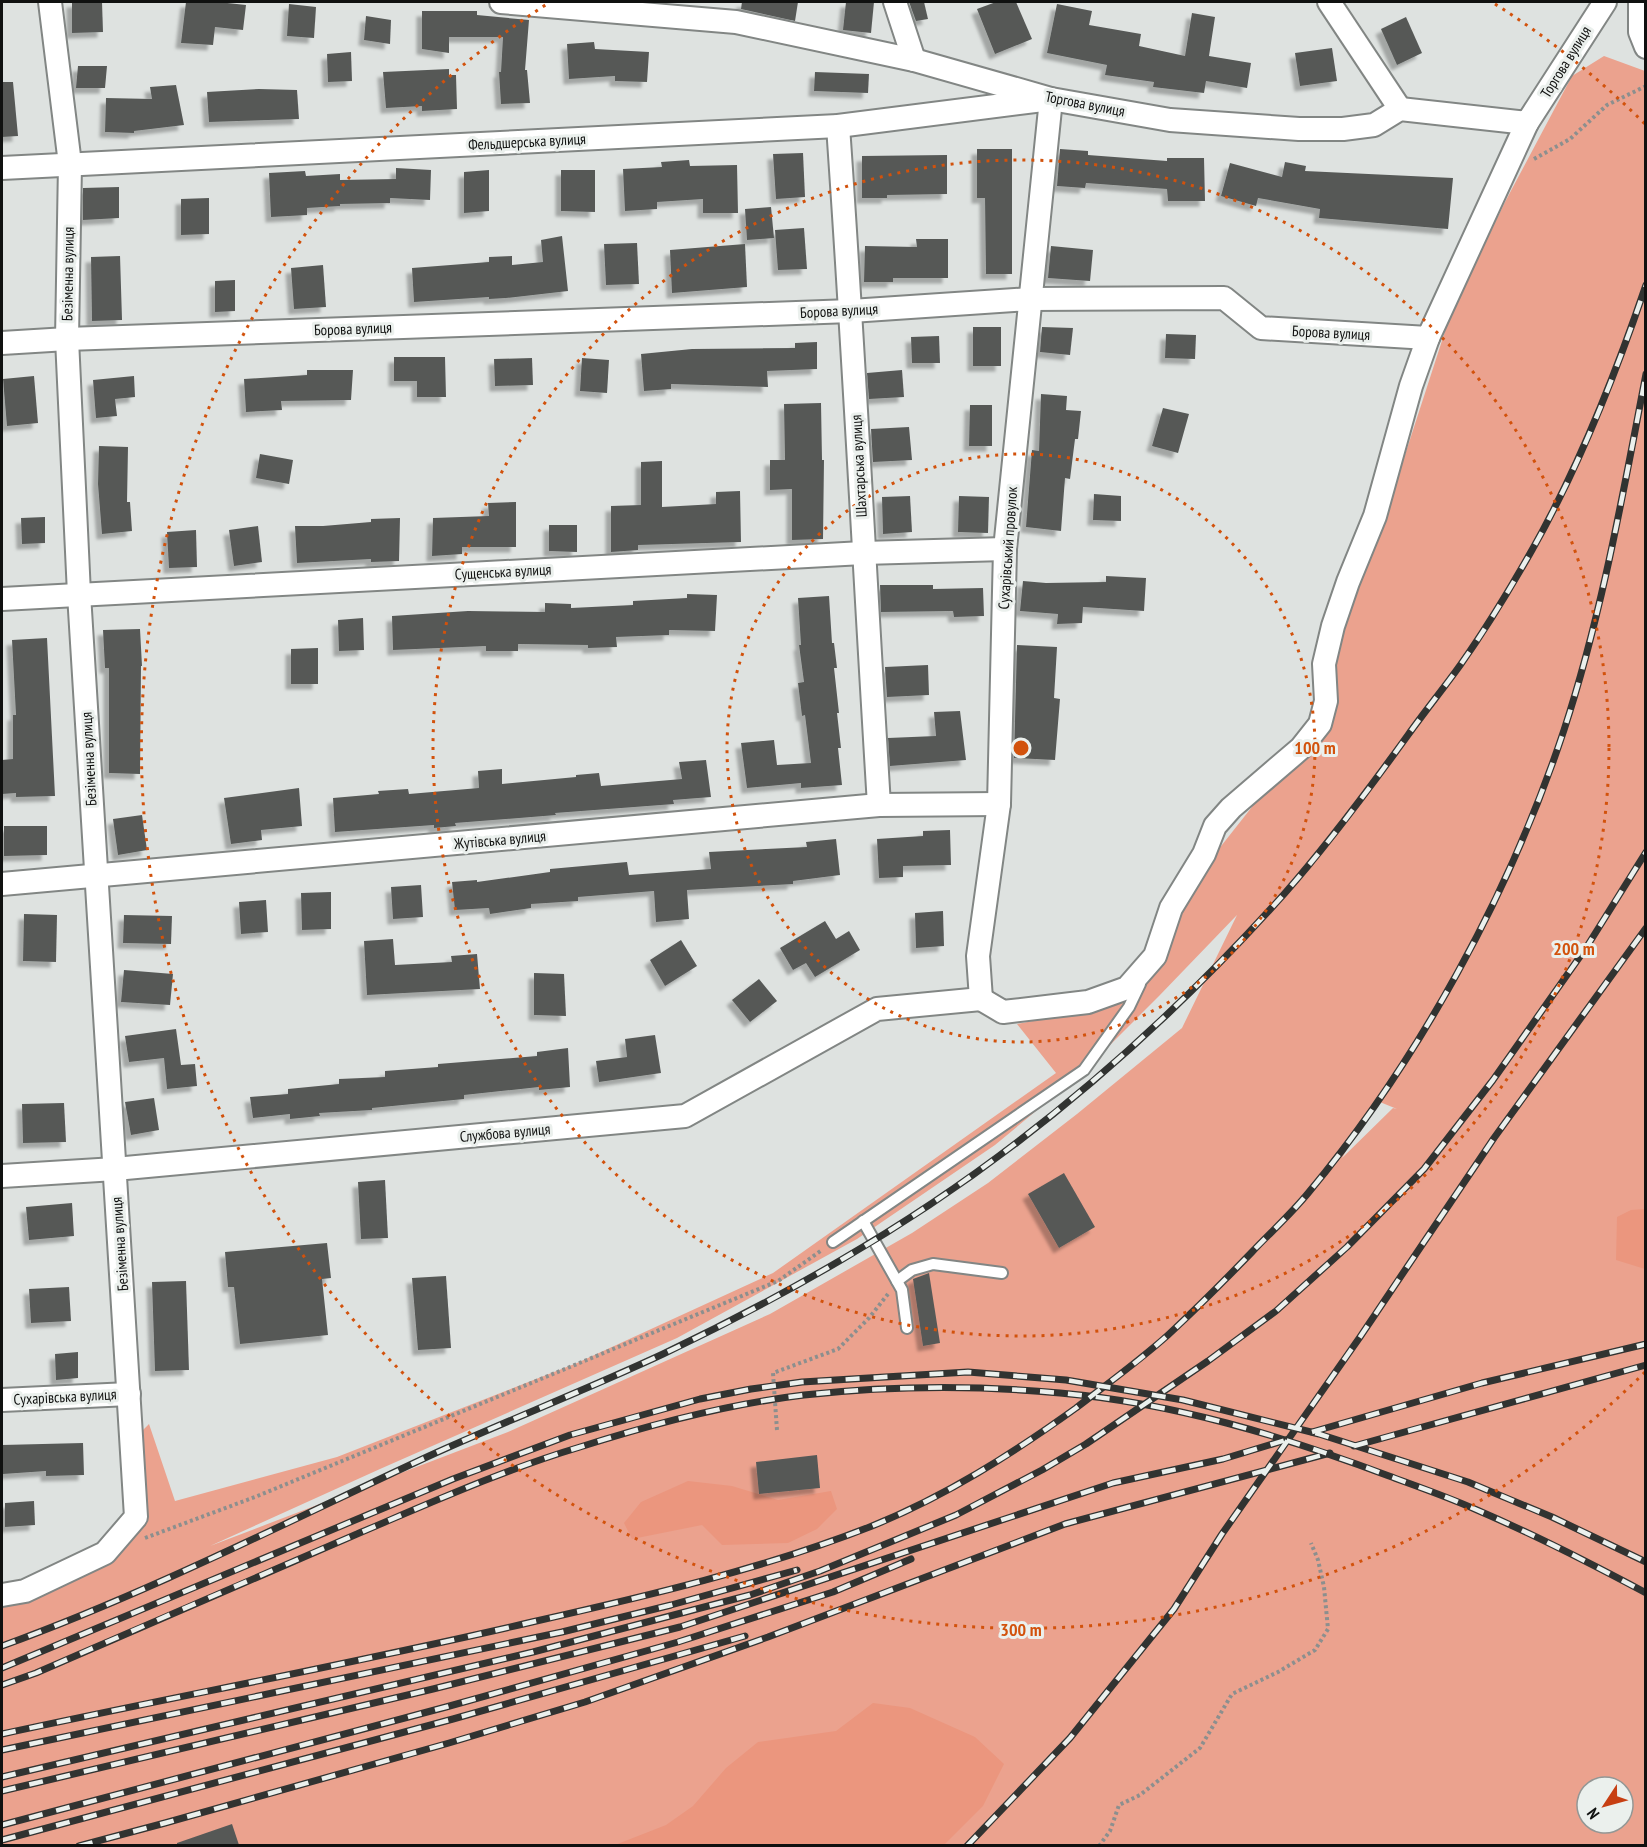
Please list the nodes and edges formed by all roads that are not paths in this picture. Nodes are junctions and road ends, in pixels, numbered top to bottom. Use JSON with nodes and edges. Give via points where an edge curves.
{"nodes":[{"id":1,"x":50,"y":2,"type":"edge"},
{"id":2,"x":501,"y":2,"type":"edge"},
{"id":3,"x":895,"y":2,"type":"edge"},
{"id":4,"x":1329,"y":2,"type":"edge"},
{"id":5,"x":1605,"y":2,"type":"edge"},
{"id":6,"x":1640,"y":2,"type":"edge"},
{"id":7,"x":1646,"y":47,"type":"edge"},
{"id":8,"x":914,"y":60,"type":"junction"},
{"id":9,"x":1051,"y":99,"type":"junction"},
{"id":10,"x":1401,"y":109,"type":"junction"},
{"id":11,"x":1527,"y":123,"type":"junction"},
{"id":12,"x":838,"y":126,"type":"junction"},
{"id":13,"x":70,"y":164,"type":"junction"},
{"id":14,"x":2,"y":168,"type":"edge"},
{"id":15,"x":1030,"y":299,"type":"junction"},
{"id":16,"x":851,"y":311,"type":"junction"},
{"id":17,"x":1428,"y":338,"type":"junction"},
{"id":18,"x":67,"y":339,"type":"junction"},
{"id":19,"x":2,"y":343,"type":"edge"},
{"id":20,"x":1005,"y":549,"type":"junction"},
{"id":21,"x":863,"y":553,"type":"junction"},
{"id":22,"x":79,"y":594,"type":"junction"},
{"id":23,"x":2,"y":599,"type":"edge"},
{"id":24,"x":999,"y":804,"type":"junction"},
{"id":25,"x":879,"y":805,"type":"junction"},
{"id":26,"x":96,"y":877,"type":"junction"},
{"id":27,"x":2,"y":884,"type":"edge"},
{"id":28,"x":1155,"y":956,"type":"junction"},
{"id":29,"x":981,"y":999,"type":"junction"},
{"id":30,"x":115,"y":1169,"type":"junction"},
{"id":31,"x":2,"y":1176,"type":"edge"},
{"id":32,"x":863,"y":1221,"type":"junction"},
{"id":33,"x":832,"y":1242,"type":"road end"},
{"id":34,"x":1002,"y":1273,"type":"dead end"},
{"id":35,"x":897,"y":1281,"type":"junction"},
{"id":36,"x":907,"y":1328,"type":"dead end"},
{"id":37,"x":129,"y":1394,"type":"junction"},
{"id":38,"x":2,"y":1400,"type":"edge"},
{"id":39,"x":2,"y":1595,"type":"edge"}],
"edges":[{"from":1,"to":13,"type":"street","name":"Безіменна вулиця"},
{"from":2,"to":8,"type":"street","name":"Торгова вулиця","via":[[736,22]]},
{"from":3,"to":8,"type":"street"},
{"from":4,"to":10,"type":"street"},
{"from":5,"to":11,"type":"street","name":"Торгова вулиця"},
{"from":6,"to":7,"type":"street","via":[[1640,32]]},
{"from":8,"to":9,"type":"street","name":"Торгова вулиця"},
{"from":9,"to":10,"type":"street","name":"Торгова вулиця","via":[[1170,120],[1299,129],[1374,125]]},
{"from":9,"to":12,"type":"street","name":"Фельдшерська вулиця"},
{"from":9,"to":15,"type":"street","name":"Сухарівський провулок"},
{"from":10,"to":11,"type":"street"},
{"from":11,"to":17,"type":"street"},
{"from":12,"to":13,"type":"street","name":"Фельдшерська вулиця"},
{"from":12,"to":16,"type":"street","name":"Шахтарська вулиця"},
{"from":13,"to":14,"type":"street","name":"Фельдшерська вулиця"},
{"from":13,"to":18,"type":"street","name":"Безіменна вулиця"},
{"from":15,"to":16,"type":"street","name":"Борова вулиця"},
{"from":15,"to":17,"type":"street","name":"Борова вулиця","via":[[1224,298],[1261,328]]},
{"from":15,"to":20,"type":"street","name":"Сухарівський провулок"},
{"from":16,"to":18,"type":"street","name":"Борова вулиця"},
{"from":16,"to":21,"type":"street","name":"Шахтарська вулиця"},
{"from":17,"to":28,"type":"street","via":[[1376,516],[1333,626],[1324,664],[1326,701],[1320,724],[1301,748],[1215,826],[1204,854],[1171,908]]},
{"from":18,"to":19,"type":"street","name":"Борова вулиця"},
{"from":18,"to":22,"type":"street","name":"Безіменна вулиця"},
{"from":20,"to":21,"type":"street","name":"Сущенська вулиця"},
{"from":20,"to":24,"type":"street","name":"Сухарівський провулок"},
{"from":21,"to":22,"type":"street","name":"Сущенська вулиця"},
{"from":21,"to":25,"type":"street","name":"Шахтарська вулиця"},
{"from":22,"to":23,"type":"street","name":"Сущенська вулиця"},
{"from":22,"to":26,"type":"street","name":"Безіменна вулиця"},
{"from":24,"to":25,"type":"street","name":"Жутівська вулиця"},
{"from":24,"to":29,"type":"street","name":"Сухарівський провулок","via":[[978,956]]},
{"from":25,"to":26,"type":"street","name":"Жутівська вулиця"},
{"from":26,"to":27,"type":"street","name":"Жутівська вулиця"},
{"from":26,"to":30,"type":"street","name":"Безіменна вулиця"},
{"from":28,"to":29,"type":"street","via":[[1127,987],[1088,1002],[1003,1012]]},
{"from":28,"to":32,"type":"lane","via":[[1128,1007],[1084,1071]]},
{"from":29,"to":30,"type":"street","name":"Службова вулиця","via":[[877,1009],[684,1116]]},
{"from":30,"to":31,"type":"street","name":"Службова вулиця"},
{"from":30,"to":37,"type":"street","name":"Безіменна вулиця"},
{"from":32,"to":33,"type":"lane"},
{"from":32,"to":35,"type":"lane"},
{"from":34,"to":35,"type":"lane","via":[[933,1264],[912,1270]]},
{"from":35,"to":36,"type":"lane","via":[[902,1290]]},
{"from":37,"to":38,"type":"street","name":"Сухарівська вулиця"},
{"from":37,"to":39,"type":"street","name":"Безіменна вулиця","via":[[136,1517],[105,1553],[25,1591]]}]}
